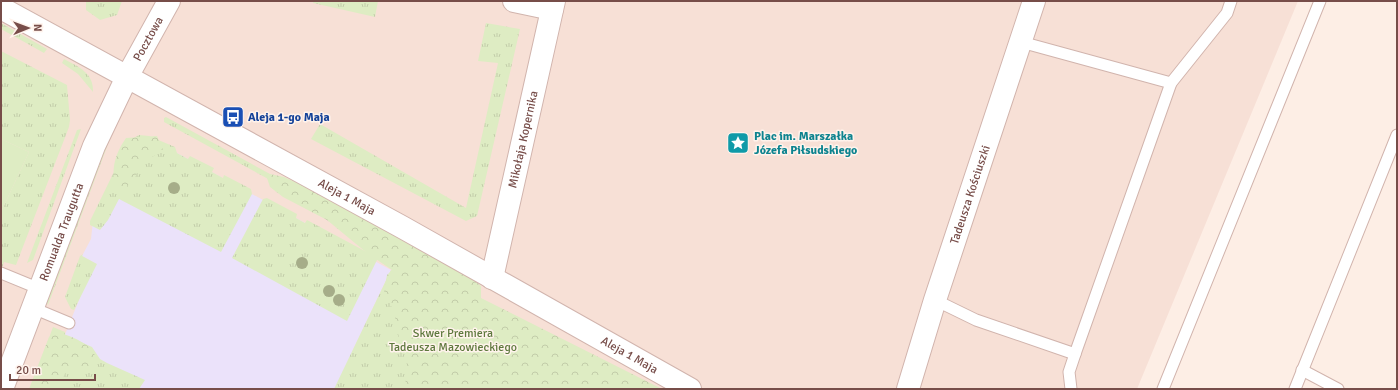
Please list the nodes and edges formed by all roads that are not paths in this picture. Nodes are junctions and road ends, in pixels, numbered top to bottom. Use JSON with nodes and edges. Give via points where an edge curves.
{"nodes":[{"id":1,"x":169,"y":1,"type":"edge"},
{"id":2,"x":514,"y":1,"type":"edge"},
{"id":3,"x":1034,"y":1,"type":"edge"},
{"id":4,"x":1231,"y":1,"type":"edge"},
{"id":5,"x":1320,"y":1,"type":"edge"},
{"id":6,"x":553,"y":5,"type":"edge"},
{"id":7,"x":1,"y":8,"type":"edge"},
{"id":8,"x":1021,"y":42,"type":"junction"},
{"id":9,"x":127,"y":76,"type":"junction"},
{"id":10,"x":1172,"y":83,"type":"junction"},
{"id":11,"x":1397,"y":135,"type":"edge"},
{"id":12,"x":1,"y":273,"type":"edge"},
{"id":13,"x":492,"y":278,"type":"junction"},
{"id":14,"x":36,"y":299,"type":"junction"},
{"id":15,"x":935,"y":300,"type":"junction"},
{"id":16,"x":69,"y":323,"type":"dead end"},
{"id":17,"x":1076,"y":354,"type":"junction"},
{"id":18,"x":1302,"y":370,"type":"junction"},
{"id":19,"x":2,"y":389,"type":"edge"},
{"id":20,"x":690,"y":389,"type":"edge"},
{"id":21,"x":908,"y":389,"type":"edge"},
{"id":22,"x":1071,"y":389,"type":"edge"},
{"id":23,"x":1163,"y":389,"type":"edge"},
{"id":24,"x":1295,"y":389,"type":"edge"},
{"id":25,"x":1338,"y":389,"type":"edge"}],
"edges":[{"from":1,"to":9,"type":"street","name":"Pocztowa"},
{"from":2,"to":6,"type":"street"},
{"from":3,"to":8,"type":"street","name":"Tadeusza Kościuszki"},
{"from":4,"to":10,"type":"lane","via":[[1227,13]]},
{"from":5,"to":23,"type":"lane"},
{"from":6,"to":13,"type":"street","name":"Mikołaja Kopernika"},
{"from":7,"to":9,"type":"street","name":"Aleja 1 Maja"},
{"from":8,"to":10,"type":"lane"},
{"from":8,"to":15,"type":"street","name":"Tadeusza Kościuszki"},
{"from":9,"to":13,"type":"street","name":"Aleja 1 Maja"},
{"from":9,"to":14,"type":"street","name":"Romualda Traugutta","via":[[94,146]]},
{"from":10,"to":17,"type":"lane"},
{"from":11,"to":18,"type":"lane"},
{"from":12,"to":14,"type":"lane"},
{"from":13,"to":20,"type":"street","name":"Aleja 1 Maja"},
{"from":14,"to":16,"type":"lane"},
{"from":14,"to":19,"type":"street","name":"Romualda Traugutta"},
{"from":15,"to":17,"type":"lane","via":[[976,320]]},
{"from":15,"to":21,"type":"street","name":"Tadeusza Kościuszki"},
{"from":17,"to":22,"type":"lane","via":[[1069,372]]},
{"from":18,"to":24,"type":"lane"},
{"from":18,"to":25,"type":"lane"}]}
